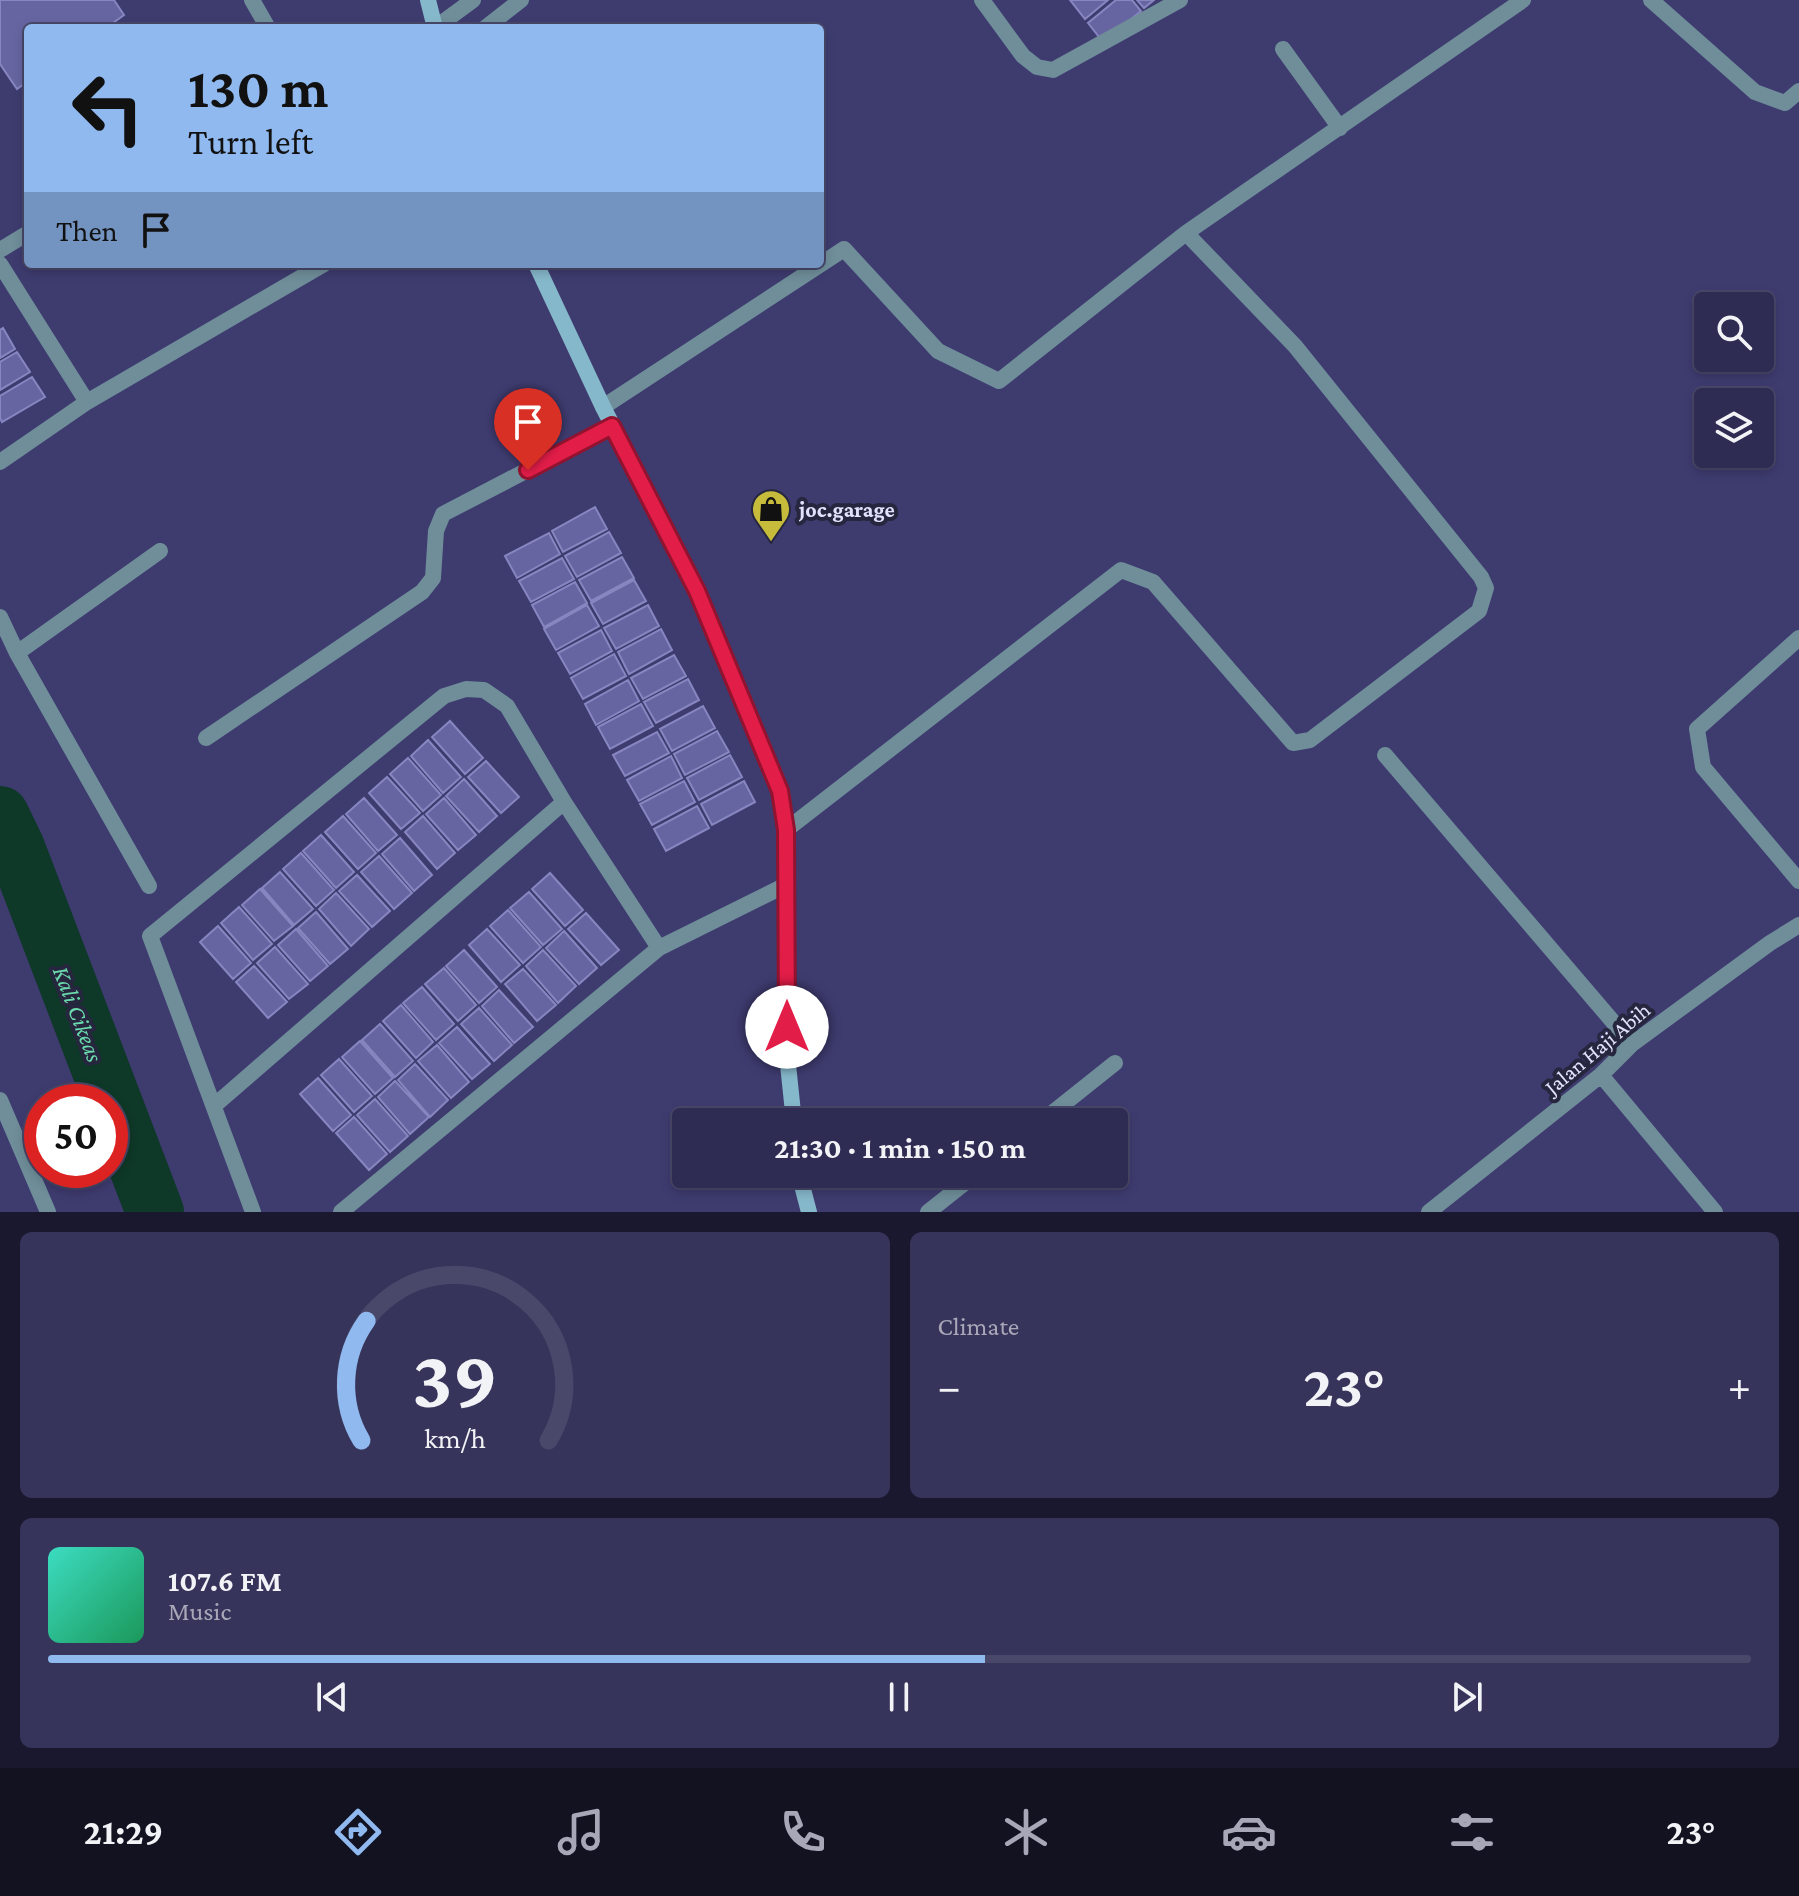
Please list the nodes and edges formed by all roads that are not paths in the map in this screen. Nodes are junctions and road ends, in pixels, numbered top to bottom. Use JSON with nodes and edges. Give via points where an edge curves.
{"nodes":[{"id":1,"x":252,"y":0,"type":"edge"},
{"id":2,"x":428,"y":0,"type":"edge"},
{"id":3,"x":473,"y":0,"type":"edge"},
{"id":4,"x":521,"y":0,"type":"edge"},
{"id":5,"x":982,"y":0,"type":"edge"},
{"id":6,"x":1180,"y":0,"type":"edge"},
{"id":7,"x":1523,"y":0,"type":"edge"},
{"id":8,"x":1651,"y":0,"type":"edge"},
{"id":9,"x":266,"y":24,"type":"edge"},
{"id":10,"x":434,"y":24,"type":"edge"},
{"id":11,"x":440,"y":24,"type":"edge"},
{"id":12,"x":490,"y":24,"type":"edge"},
{"id":13,"x":1283,"y":49,"type":"dead end"},
{"id":14,"x":1799,"y":91,"type":"edge"},
{"id":15,"x":1340,"y":128,"type":"junction"},
{"id":16,"x":1186,"y":233,"type":"junction"},
{"id":17,"x":24,"y":235,"type":"edge"},
{"id":18,"x":0,"y":250,"type":"edge"},
{"id":19,"x":824,"y":262,"type":"edge"},
{"id":20,"x":0,"y":264,"type":"edge"},
{"id":21,"x":317,"y":268,"type":"edge"},
{"id":22,"x":538,"y":268,"type":"edge"},
{"id":23,"x":815,"y":268,"type":"edge"},
{"id":24,"x":87,"y":402,"type":"junction"},
{"id":25,"x":603,"y":407,"type":"junction"},
{"id":26,"x":612,"y":426,"type":"junction"},
{"id":27,"x":0,"y":462,"type":"edge"},
{"id":28,"x":160,"y":551,"type":"dead end"},
{"id":29,"x":0,"y":617,"type":"edge"},
{"id":30,"x":1799,"y":638,"type":"edge"},
{"id":31,"x":17,"y":653,"type":"junction"},
{"id":32,"x":206,"y":738,"type":"dead end"},
{"id":33,"x":1385,"y":755,"type":"dead end"},
{"id":34,"x":564,"y":802,"type":"junction"},
{"id":35,"x":786,"y":830,"type":"junction"},
{"id":36,"x":1799,"y":881,"type":"edge"},
{"id":37,"x":786,"y":885,"type":"junction"},
{"id":38,"x":149,"y":886,"type":"dead end"},
{"id":39,"x":1799,"y":925,"type":"edge"},
{"id":40,"x":659,"y":948,"type":"junction"},
{"id":41,"x":1632,"y":1044,"type":"junction"},
{"id":42,"x":1115,"y":1063,"type":"dead end"},
{"id":43,"x":1601,"y":1075,"type":"junction"},
{"id":44,"x":215,"y":1105,"type":"junction"},
{"id":45,"x":793,"y":1108,"type":"edge"},
{"id":46,"x":1059,"y":1108,"type":"edge"},
{"id":47,"x":2,"y":1112,"type":"edge"},
{"id":48,"x":803,"y":1188,"type":"edge"},
{"id":49,"x":958,"y":1188,"type":"edge"},
{"id":50,"x":48,"y":1212,"type":"edge"},
{"id":51,"x":253,"y":1212,"type":"edge"},
{"id":52,"x":341,"y":1212,"type":"edge"},
{"id":53,"x":809,"y":1212,"type":"edge"},
{"id":54,"x":928,"y":1212,"type":"edge"},
{"id":55,"x":1429,"y":1212,"type":"edge"},
{"id":56,"x":1715,"y":1212,"type":"edge"}],
"edges":[{"from":1,"to":9,"type":"street"},
{"from":2,"to":10,"type":"main road"},
{"from":3,"to":11,"type":"street"},
{"from":4,"to":12,"type":"street"},
{"from":5,"to":6,"type":"street","via":[[1023,56],[1037,67],[1053,70]]},
{"from":7,"to":15,"type":"street"},
{"from":8,"to":14,"type":"street","via":[[1755,92],[1785,103]]},
{"from":13,"to":15,"type":"street"},
{"from":15,"to":16,"type":"street"},
{"from":16,"to":19,"type":"street","via":[[999,381],[938,351],[844,249]]},
{"from":16,"to":35,"type":"street","via":[[1295,346],[1481,577],[1486,588],[1479,611],[1310,740],[1293,743],[1153,582],[1121,570]]},
{"from":17,"to":18,"type":"street"},
{"from":20,"to":24,"type":"street"},
{"from":21,"to":24,"type":"street"},
{"from":22,"to":25,"type":"main road"},
{"from":23,"to":25,"type":"street"},
{"from":24,"to":27,"type":"street"},
{"from":25,"to":26,"type":"main road"},
{"from":26,"to":32,"type":"street","via":[[443,514],[436,531],[433,578],[422,592]]},
{"from":26,"to":35,"type":"main road","via":[[697,591],[780,791]]},
{"from":28,"to":31,"type":"street"},
{"from":29,"to":31,"type":"street"},
{"from":30,"to":36,"type":"street","via":[[1697,729],[1703,767]]},
{"from":31,"to":38,"type":"street"},
{"from":33,"to":41,"type":"street"},
{"from":34,"to":40,"type":"street"},
{"from":34,"to":44,"type":"street"},
{"from":34,"to":44,"type":"street","via":[[507,706],[484,690],[444,696],[150,936]]},
{"from":35,"to":37,"type":"main road"},
{"from":37,"to":40,"type":"street"},
{"from":37,"to":45,"type":"main road"},
{"from":39,"to":41,"type":"street","name":"Jalan Haji Abih"},
{"from":40,"to":52,"type":"street"},
{"from":41,"to":43,"type":"street","name":"Jalan Haji Abih"},
{"from":42,"to":46,"type":"street"},
{"from":43,"to":55,"type":"street","name":"Jalan Haji Abih"},
{"from":43,"to":56,"type":"street"},
{"from":44,"to":51,"type":"street"},
{"from":47,"to":50,"type":"street"},
{"from":48,"to":53,"type":"main road"},
{"from":49,"to":54,"type":"street"}]}
